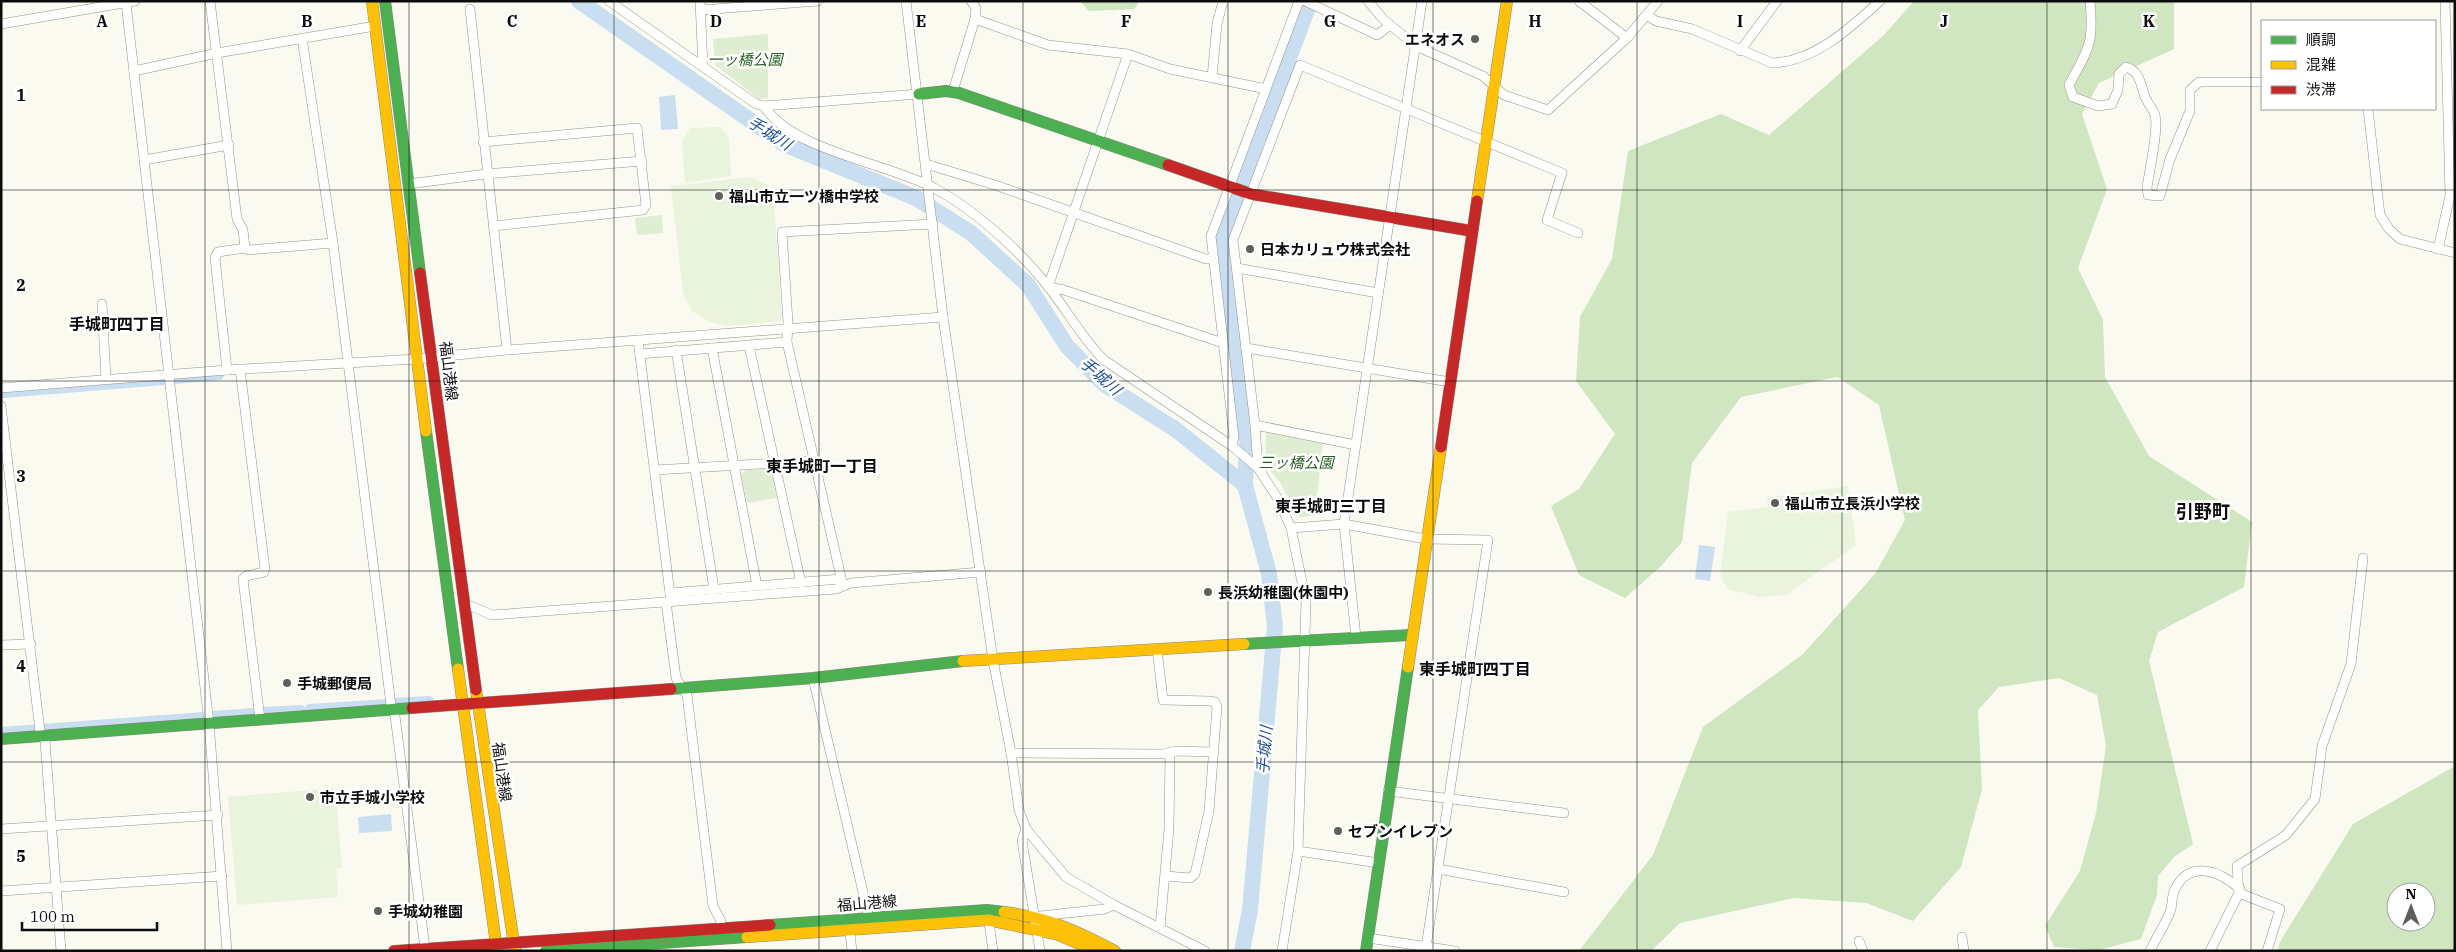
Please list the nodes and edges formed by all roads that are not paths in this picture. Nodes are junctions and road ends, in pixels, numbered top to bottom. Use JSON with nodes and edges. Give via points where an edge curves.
{"nodes":[{"id":1,"x":210,"y":1,"type":"edge"},
{"id":2,"x":372,"y":1,"type":"edge"},
{"id":3,"x":385,"y":1,"type":"edge"},
{"id":4,"x":609,"y":1,"type":"edge"},
{"id":5,"x":818,"y":1,"type":"edge"},
{"id":6,"x":906,"y":1,"type":"edge"},
{"id":7,"x":971,"y":1,"type":"edge"},
{"id":8,"x":1223,"y":1,"type":"edge"},
{"id":9,"x":1299,"y":1,"type":"edge"},
{"id":10,"x":1305,"y":1,"type":"edge"},
{"id":11,"x":1368,"y":1,"type":"edge"},
{"id":12,"x":1422,"y":1,"type":"edge"},
{"id":13,"x":1507,"y":1,"type":"edge"},
{"id":14,"x":1579,"y":1,"type":"edge"},
{"id":15,"x":1658,"y":1,"type":"edge"},
{"id":16,"x":1777,"y":1,"type":"edge"},
{"id":17,"x":1880,"y":1,"type":"edge"},
{"id":18,"x":2090,"y":1,"type":"edge"},
{"id":19,"x":2445,"y":1,"type":"edge"},
{"id":20,"x":130,"y":2,"type":"edge"},
{"id":21,"x":700,"y":6,"type":"edge"},
{"id":22,"x":470,"y":9,"type":"dead end"},
{"id":23,"x":1648,"y":16,"type":"junction"},
{"id":24,"x":975,"y":19,"type":"junction"},
{"id":25,"x":1,"y":24,"type":"edge"},
{"id":26,"x":1390,"y":25,"type":"junction"},
{"id":27,"x":375,"y":26,"type":"junction"},
{"id":28,"x":302,"y":38,"type":"junction"},
{"id":29,"x":1627,"y":38,"type":"junction"},
{"id":30,"x":1416,"y":46,"type":"junction"},
{"id":31,"x":1740,"y":50,"type":"junction"},
{"id":32,"x":217,"y":53,"type":"junction"},
{"id":33,"x":1128,"y":54,"type":"junction"},
{"id":34,"x":2451,"y":54,"type":"edge"},
{"id":35,"x":703,"y":67,"type":"junction"},
{"id":36,"x":134,"y":70,"type":"junction"},
{"id":37,"x":1212,"y":77,"type":"junction"},
{"id":38,"x":2261,"y":82,"type":"edge"},
{"id":39,"x":1494,"y":86,"type":"junction"},
{"id":40,"x":1266,"y":89,"type":"junction"},
{"id":41,"x":952,"y":91,"type":"junction"},
{"id":42,"x":919,"y":94,"type":"junction"},
{"id":43,"x":2451,"y":103,"type":"edge"},
{"id":44,"x":764,"y":106,"type":"junction"},
{"id":45,"x":1406,"y":109,"type":"junction"},
{"id":46,"x":2368,"y":110,"type":"edge"},
{"id":47,"x":1099,"y":140,"type":"junction"},
{"id":48,"x":483,"y":142,"type":"junction"},
{"id":49,"x":1486,"y":142,"type":"junction"},
{"id":50,"x":229,"y":145,"type":"junction"},
{"id":51,"x":2452,"y":154,"type":"edge"},
{"id":52,"x":144,"y":160,"type":"junction"},
{"id":53,"x":642,"y":161,"type":"junction"},
{"id":54,"x":926,"y":164,"type":"junction"},
{"id":55,"x":486,"y":174,"type":"junction"},
{"id":56,"x":408,"y":184,"type":"junction"},
{"id":57,"x":1231,"y":186,"type":"junction"},
{"id":58,"x":929,"y":188,"type":"junction"},
{"id":59,"x":1249,"y":193,"type":"junction"},
{"id":60,"x":2452,"y":197,"type":"edge"},
{"id":61,"x":1074,"y":212,"type":"junction"},
{"id":62,"x":1390,"y":217,"type":"junction"},
{"id":63,"x":932,"y":222,"type":"junction"},
{"id":64,"x":493,"y":226,"type":"junction"},
{"id":65,"x":1472,"y":231,"type":"junction"},
{"id":66,"x":1578,"y":233,"type":"dead end"},
{"id":67,"x":333,"y":243,"type":"junction"},
{"id":68,"x":245,"y":248,"type":"junction"},
{"id":69,"x":2438,"y":249,"type":"junction"},
{"id":70,"x":2455,"y":253,"type":"edge"},
{"id":71,"x":1214,"y":259,"type":"junction"},
{"id":72,"x":1237,"y":268,"type":"junction"},
{"id":73,"x":1048,"y":287,"type":"junction"},
{"id":74,"x":1378,"y":293,"type":"junction"},
{"id":75,"x":102,"y":304,"type":"dead end"},
{"id":76,"x":943,"y":317,"type":"junction"},
{"id":77,"x":787,"y":329,"type":"junction"},
{"id":78,"x":638,"y":340,"type":"junction"},
{"id":79,"x":786,"y":342,"type":"junction"},
{"id":80,"x":1223,"y":343,"type":"junction"},
{"id":81,"x":750,"y":346,"type":"junction"},
{"id":82,"x":712,"y":348,"type":"junction"},
{"id":83,"x":1246,"y":348,"type":"junction"},
{"id":84,"x":507,"y":350,"type":"junction"},
{"id":85,"x":676,"y":350,"type":"junction"},
{"id":86,"x":640,"y":354,"type":"junction"},
{"id":87,"x":432,"y":358,"type":"junction"},
{"id":88,"x":416,"y":359,"type":"junction"},
{"id":89,"x":347,"y":362,"type":"junction"},
{"id":90,"x":1367,"y":368,"type":"junction"},
{"id":91,"x":240,"y":369,"type":"junction"},
{"id":92,"x":227,"y":370,"type":"junction"},
{"id":93,"x":169,"y":374,"type":"junction"},
{"id":94,"x":106,"y":379,"type":"junction"},
{"id":95,"x":1450,"y":382,"type":"junction"},
{"id":96,"x":1,"y":388,"type":"edge"},
{"id":97,"x":1,"y":406,"type":"edge"},
{"id":98,"x":1255,"y":425,"type":"junction"},
{"id":99,"x":1356,"y":444,"type":"junction"},
{"id":100,"x":1236,"y":448,"type":"junction"},
{"id":101,"x":814,"y":461,"type":"junction"},
{"id":102,"x":775,"y":462,"type":"junction"},
{"id":103,"x":735,"y":465,"type":"junction"},
{"id":104,"x":694,"y":467,"type":"junction"},
{"id":105,"x":1257,"y":467,"type":"junction"},
{"id":106,"x":654,"y":470,"type":"junction"},
{"id":107,"x":1344,"y":524,"type":"junction"},
{"id":108,"x":1291,"y":528,"type":"junction"},
{"id":109,"x":1426,"y":539,"type":"junction"},
{"id":110,"x":2363,"y":558,"type":"dead end"},
{"id":111,"x":981,"y":572,"type":"junction"},
{"id":112,"x":802,"y":583,"type":"junction"},
{"id":113,"x":842,"y":583,"type":"junction"},
{"id":114,"x":757,"y":586,"type":"junction"},
{"id":115,"x":714,"y":590,"type":"junction"},
{"id":116,"x":669,"y":599,"type":"junction"},
{"id":117,"x":464,"y":607,"type":"junction"},
{"id":118,"x":1411,"y":634,"type":"junction"},
{"id":119,"x":1356,"y":637,"type":"junction"},
{"id":120,"x":1305,"y":641,"type":"junction"},
{"id":121,"x":31,"y":644,"type":"junction"},
{"id":122,"x":1,"y":646,"type":"edge"},
{"id":123,"x":1157,"y":649,"type":"junction"},
{"id":124,"x":993,"y":660,"type":"junction"},
{"id":125,"x":813,"y":678,"type":"junction"},
{"id":126,"x":682,"y":688,"type":"junction"},
{"id":127,"x":477,"y":704,"type":"junction"},
{"id":128,"x":463,"y":705,"type":"junction"},
{"id":129,"x":393,"y":710,"type":"junction"},
{"id":130,"x":260,"y":719,"type":"junction"},
{"id":131,"x":209,"y":723,"type":"junction"},
{"id":132,"x":44,"y":736,"type":"junction"},
{"id":133,"x":1,"y":739,"type":"edge"},
{"id":134,"x":1213,"y":752,"type":"junction"},
{"id":135,"x":1011,"y":753,"type":"junction"},
{"id":136,"x":1170,"y":753,"type":"junction"},
{"id":137,"x":1388,"y":791,"type":"junction"},
{"id":138,"x":1448,"y":798,"type":"junction"},
{"id":139,"x":1564,"y":813,"type":"dead end"},
{"id":140,"x":218,"y":815,"type":"junction"},
{"id":141,"x":52,"y":825,"type":"junction"},
{"id":142,"x":1,"y":829,"type":"edge"},
{"id":143,"x":1026,"y":829,"type":"junction"},
{"id":144,"x":1298,"y":851,"type":"junction"},
{"id":145,"x":1379,"y":863,"type":"junction"},
{"id":146,"x":1438,"y":870,"type":"junction"},
{"id":147,"x":222,"y":876,"type":"junction"},
{"id":148,"x":1166,"y":876,"type":"junction"},
{"id":149,"x":55,"y":888,"type":"junction"},
{"id":150,"x":1,"y":891,"type":"edge"},
{"id":151,"x":2239,"y":891,"type":"junction"},
{"id":152,"x":1564,"y":892,"type":"dead end"},
{"id":153,"x":1114,"y":905,"type":"junction"},
{"id":154,"x":988,"y":915,"type":"junction"},
{"id":155,"x":869,"y":918,"type":"junction"},
{"id":156,"x":1036,"y":922,"type":"junction"},
{"id":157,"x":849,"y":924,"type":"junction"},
{"id":158,"x":1160,"y":927,"type":"junction"},
{"id":159,"x":721,"y":928,"type":"junction"},
{"id":160,"x":1962,"y":937,"type":"dead end"},
{"id":161,"x":1368,"y":938,"type":"junction"},
{"id":162,"x":1859,"y":941,"type":"dead end"},
{"id":163,"x":614,"y":944,"type":"edge"},
{"id":164,"x":514,"y":946,"type":"edge"},
{"id":165,"x":496,"y":947,"type":"edge"},
{"id":166,"x":1426,"y":947,"type":"junction"},
{"id":167,"x":425,"y":948,"type":"junction"},
{"id":168,"x":1201,"y":949,"type":"edge"},
{"id":169,"x":61,"y":951,"type":"edge"},
{"id":170,"x":227,"y":951,"type":"edge"},
{"id":171,"x":394,"y":951,"type":"edge"},
{"id":172,"x":546,"y":951,"type":"edge"},
{"id":173,"x":852,"y":951,"type":"edge"},
{"id":174,"x":993,"y":951,"type":"edge"},
{"id":175,"x":1040,"y":951,"type":"edge"},
{"id":176,"x":1096,"y":951,"type":"edge"},
{"id":177,"x":1115,"y":951,"type":"edge"},
{"id":178,"x":1282,"y":951,"type":"edge"},
{"id":179,"x":1366,"y":951,"type":"edge"},
{"id":180,"x":1455,"y":951,"type":"edge"},
{"id":181,"x":1863,"y":951,"type":"edge"},
{"id":182,"x":1964,"y":951,"type":"edge"},
{"id":183,"x":2150,"y":951,"type":"edge"},
{"id":184,"x":2210,"y":951,"type":"edge"},
{"id":185,"x":2266,"y":951,"type":"edge"}],
"edges":[{"from":1,"to":32,"type":"street"},
{"from":2,"to":27,"type":"street","name":"福山港線"},
{"from":3,"to":56,"type":"street","name":"福山港線"},
{"from":4,"to":35,"type":"street"},
{"from":5,"to":21,"type":"street"},
{"from":6,"to":42,"type":"street"},
{"from":7,"to":24,"type":"street","via":[[976,8]]},
{"from":8,"to":37,"type":"street","via":[[1217,24]]},
{"from":9,"to":40,"type":"street"},
{"from":10,"to":26,"type":"street","via":[[1377,35]]},
{"from":11,"to":26,"type":"street"},
{"from":12,"to":30,"type":"street"},
{"from":13,"to":39,"type":"street"},
{"from":14,"to":29,"type":"street"},
{"from":15,"to":23,"type":"street"},
{"from":16,"to":31,"type":"street"},
{"from":17,"to":31,"type":"street","via":[[1844,31],[1805,56],[1772,64]]},
{"from":18,"to":38,"type":"street","via":[[2092,31],[2088,48],[2069,85],[2073,96],[2098,106],[2112,104],[2118,90],[2119,74],[2126,67],[2134,70],[2144,97],[2155,114],[2148,195],[2160,196],[2170,159],[2190,111],[2190,90],[2199,82]]},
{"from":19,"to":34,"type":"street"},
{"from":20,"to":25,"type":"street"},
{"from":20,"to":36,"type":"street"},
{"from":21,"to":35,"type":"street"},
{"from":22,"to":48,"type":"street"},
{"from":23,"to":29,"type":"street"},
{"from":23,"to":31,"type":"street","via":[[1656,21],[1692,29]]},
{"from":24,"to":33,"type":"street","via":[[1048,46]]},
{"from":24,"to":41,"type":"street"},
{"from":26,"to":30,"type":"street"},
{"from":27,"to":28,"type":"street"},
{"from":27,"to":88,"type":"street","name":"福山港線"},
{"from":28,"to":32,"type":"street"},
{"from":28,"to":67,"type":"street"},
{"from":29,"to":39,"type":"street","via":[[1548,110],[1504,95]]},
{"from":30,"to":39,"type":"street","via":[[1482,76]]},
{"from":30,"to":45,"type":"street"},
{"from":32,"to":36,"type":"street"},
{"from":32,"to":50,"type":"street"},
{"from":33,"to":37,"type":"street","via":[[1170,69]]},
{"from":33,"to":47,"type":"street"},
{"from":34,"to":43,"type":"street"},
{"from":35,"to":44,"type":"street","via":[[756,104]]},
{"from":36,"to":52,"type":"street"},
{"from":37,"to":40,"type":"street"},
{"from":39,"to":49,"type":"street"},
{"from":40,"to":57,"type":"street"},
{"from":41,"to":42,"type":"street"},
{"from":41,"to":47,"type":"street"},
{"from":42,"to":44,"type":"street"},
{"from":42,"to":54,"type":"street"},
{"from":43,"to":51,"type":"street"},
{"from":44,"to":58,"type":"street","via":[[775,120],[806,139]]},
{"from":45,"to":49,"type":"street"},
{"from":45,"to":59,"type":"street","via":[[1300,65]]},
{"from":45,"to":62,"type":"street"},
{"from":46,"to":69,"type":"street","via":[[2380,215],[2400,239]]},
{"from":47,"to":57,"type":"street"},
{"from":47,"to":61,"type":"street"},
{"from":48,"to":53,"type":"street","via":[[637,128]]},
{"from":48,"to":55,"type":"street"},
{"from":49,"to":65,"type":"street"},
{"from":49,"to":66,"type":"street","via":[[1562,173],[1547,220]]},
{"from":50,"to":52,"type":"street"},
{"from":50,"to":68,"type":"street","via":[[237,219],[243,230]]},
{"from":51,"to":60,"type":"street"},
{"from":52,"to":93,"type":"street"},
{"from":53,"to":55,"type":"street"},
{"from":53,"to":64,"type":"street","via":[[646,205],[643,210]]},
{"from":54,"to":58,"type":"street"},
{"from":54,"to":61,"type":"street"},
{"from":55,"to":56,"type":"street"},
{"from":55,"to":64,"type":"street"},
{"from":56,"to":87,"type":"street","name":"福山港線"},
{"from":57,"to":59,"type":"street"},
{"from":57,"to":71,"type":"street","via":[[1211,236]]},
{"from":58,"to":63,"type":"street"},
{"from":58,"to":73,"type":"street","via":[[983,222],[1008,243]]},
{"from":59,"to":62,"type":"street"},
{"from":59,"to":72,"type":"street","via":[[1233,240]]},
{"from":60,"to":69,"type":"street"},
{"from":61,"to":71,"type":"street","via":[[1206,259]]},
{"from":61,"to":73,"type":"street"},
{"from":62,"to":65,"type":"street"},
{"from":62,"to":74,"type":"street"},
{"from":63,"to":76,"type":"street"},
{"from":63,"to":77,"type":"street","via":[[782,232]]},
{"from":64,"to":84,"type":"street"},
{"from":65,"to":95,"type":"street"},
{"from":67,"to":68,"type":"street"},
{"from":67,"to":89,"type":"street"},
{"from":68,"to":92,"type":"street","via":[[218,252],[215,258]]},
{"from":69,"to":70,"type":"street"},
{"from":71,"to":80,"type":"street"},
{"from":72,"to":74,"type":"street"},
{"from":72,"to":83,"type":"street"},
{"from":73,"to":80,"type":"street"},
{"from":73,"to":100,"type":"street","via":[[1087,343],[1104,360]]},
{"from":74,"to":90,"type":"street"},
{"from":75,"to":94,"type":"street"},
{"from":76,"to":77,"type":"street"},
{"from":76,"to":111,"type":"street"},
{"from":77,"to":78,"type":"street"},
{"from":77,"to":79,"type":"street"},
{"from":78,"to":84,"type":"street"},
{"from":78,"to":86,"type":"street"},
{"from":79,"to":81,"type":"street"},
{"from":79,"to":101,"type":"street"},
{"from":80,"to":100,"type":"street"},
{"from":81,"to":82,"type":"street"},
{"from":81,"to":102,"type":"street"},
{"from":82,"to":85,"type":"street"},
{"from":82,"to":103,"type":"street"},
{"from":83,"to":90,"type":"street"},
{"from":83,"to":98,"type":"street"},
{"from":84,"to":87,"type":"street"},
{"from":85,"to":86,"type":"street"},
{"from":85,"to":104,"type":"street"},
{"from":86,"to":106,"type":"street"},
{"from":87,"to":88,"type":"street"},
{"from":87,"to":117,"type":"street","name":"福山港線"},
{"from":88,"to":89,"type":"street"},
{"from":88,"to":128,"type":"street","name":"福山港線"},
{"from":89,"to":91,"type":"street"},
{"from":89,"to":129,"type":"street"},
{"from":90,"to":95,"type":"street"},
{"from":90,"to":99,"type":"street"},
{"from":91,"to":92,"type":"street"},
{"from":91,"to":130,"type":"street","via":[[265,569],[243,579]]},
{"from":92,"to":93,"type":"street"},
{"from":93,"to":94,"type":"street"},
{"from":93,"to":131,"type":"street"},
{"from":94,"to":96,"type":"street"},
{"from":95,"to":109,"type":"street"},
{"from":97,"to":121,"type":"street"},
{"from":98,"to":99,"type":"street"},
{"from":98,"to":105,"type":"street"},
{"from":99,"to":107,"type":"street"},
{"from":100,"to":105,"type":"street"},
{"from":101,"to":102,"type":"street"},
{"from":101,"to":113,"type":"street"},
{"from":102,"to":103,"type":"street"},
{"from":102,"to":112,"type":"street"},
{"from":103,"to":104,"type":"street"},
{"from":103,"to":114,"type":"street"},
{"from":104,"to":106,"type":"street"},
{"from":104,"to":115,"type":"street"},
{"from":105,"to":108,"type":"street","via":[[1278,499]]},
{"from":106,"to":116,"type":"street"},
{"from":107,"to":108,"type":"street"},
{"from":107,"to":109,"type":"street"},
{"from":107,"to":119,"type":"street"},
{"from":108,"to":120,"type":"street","via":[[1306,602]]},
{"from":109,"to":118,"type":"street"},
{"from":109,"to":138,"type":"street","via":[[1488,540]]},
{"from":110,"to":151,"type":"street","via":[[2351,664],[2322,746],[2315,799],[2286,836],[2237,866]]},
{"from":111,"to":113,"type":"street"},
{"from":111,"to":124,"type":"street"},
{"from":112,"to":113,"type":"street"},
{"from":112,"to":114,"type":"street"},
{"from":113,"to":116,"type":"street","via":[[836,589]]},
{"from":114,"to":115,"type":"street"},
{"from":115,"to":116,"type":"street"},
{"from":116,"to":117,"type":"street","via":[[492,615],[471,606]]},
{"from":116,"to":126,"type":"street","via":[[676,678]]},
{"from":117,"to":127,"type":"street","name":"福山港線"},
{"from":118,"to":119,"type":"street"},
{"from":118,"to":137,"type":"street"},
{"from":119,"to":120,"type":"street"},
{"from":120,"to":123,"type":"street"},
{"from":120,"to":144,"type":"street"},
{"from":121,"to":122,"type":"street"},
{"from":121,"to":132,"type":"street","via":[[40,731]]},
{"from":123,"to":124,"type":"street"},
{"from":123,"to":134,"type":"street","via":[[1163,700],[1215,702]]},
{"from":124,"to":125,"type":"street"},
{"from":124,"to":135,"type":"street"},
{"from":125,"to":126,"type":"street"},
{"from":125,"to":155,"type":"street"},
{"from":126,"to":127,"type":"street"},
{"from":126,"to":159,"type":"street","via":[[687,695],[712,906],[721,921]]},
{"from":127,"to":128,"type":"street"},
{"from":127,"to":164,"type":"street","name":"福山港線"},
{"from":128,"to":129,"type":"street"},
{"from":128,"to":165,"type":"street","name":"福山港線"},
{"from":129,"to":130,"type":"street"},
{"from":129,"to":167,"type":"street"},
{"from":130,"to":131,"type":"street"},
{"from":131,"to":132,"type":"street"},
{"from":131,"to":140,"type":"street"},
{"from":132,"to":133,"type":"street"},
{"from":132,"to":141,"type":"street"},
{"from":134,"to":136,"type":"street"},
{"from":134,"to":148,"type":"street","via":[[1209,811],[1195,874],[1190,878]]},
{"from":135,"to":136,"type":"street"},
{"from":135,"to":143,"type":"street","via":[[1019,810]]},
{"from":136,"to":148,"type":"street"},
{"from":137,"to":138,"type":"street"},
{"from":137,"to":145,"type":"street"},
{"from":138,"to":139,"type":"street"},
{"from":138,"to":146,"type":"street"},
{"from":140,"to":141,"type":"street"},
{"from":140,"to":147,"type":"street"},
{"from":141,"to":142,"type":"street"},
{"from":141,"to":149,"type":"street"},
{"from":143,"to":153,"type":"street","via":[[1066,877]]},
{"from":143,"to":156,"type":"street","via":[[1022,841]]},
{"from":144,"to":145,"type":"street"},
{"from":144,"to":178,"type":"street"},
{"from":145,"to":161,"type":"street"},
{"from":146,"to":152,"type":"street"},
{"from":146,"to":166,"type":"street"},
{"from":147,"to":149,"type":"street"},
{"from":147,"to":170,"type":"street"},
{"from":148,"to":158,"type":"street"},
{"from":149,"to":150,"type":"street"},
{"from":149,"to":169,"type":"street"},
{"from":151,"to":183,"type":"street","via":[[2230,880],[2205,869],[2186,874],[2174,890],[2170,912]]},
{"from":151,"to":184,"type":"street"},
{"from":151,"to":185,"type":"street","via":[[2280,909]]},
{"from":153,"to":156,"type":"street"},
{"from":153,"to":158,"type":"street"},
{"from":154,"to":155,"type":"street","name":"福山港線"},
{"from":154,"to":156,"type":"street","name":"福山港線"},
{"from":154,"to":157,"type":"street","name":"福山港線"},
{"from":154,"to":174,"type":"street"},
{"from":155,"to":157,"type":"street","name":"福山港線"},
{"from":156,"to":175,"type":"street"},
{"from":156,"to":176,"type":"street","name":"福山港線"},
{"from":156,"to":177,"type":"street","name":"福山港線","via":[[1077,931]]},
{"from":157,"to":159,"type":"street","name":"福山港線"},
{"from":157,"to":163,"type":"street","name":"福山港線"},
{"from":157,"to":173,"type":"street"},
{"from":158,"to":168,"type":"street"},
{"from":159,"to":163,"type":"street","name":"福山港線"},
{"from":160,"to":182,"type":"street"},
{"from":161,"to":166,"type":"street"},
{"from":161,"to":179,"type":"street"},
{"from":162,"to":181,"type":"street"},
{"from":163,"to":164,"type":"street","name":"福山港線"},
{"from":163,"to":172,"type":"street","name":"福山港線"},
{"from":164,"to":165,"type":"street"},
{"from":165,"to":167,"type":"street"},
{"from":166,"to":180,"type":"street"},
{"from":167,"to":171,"type":"street"}]}
